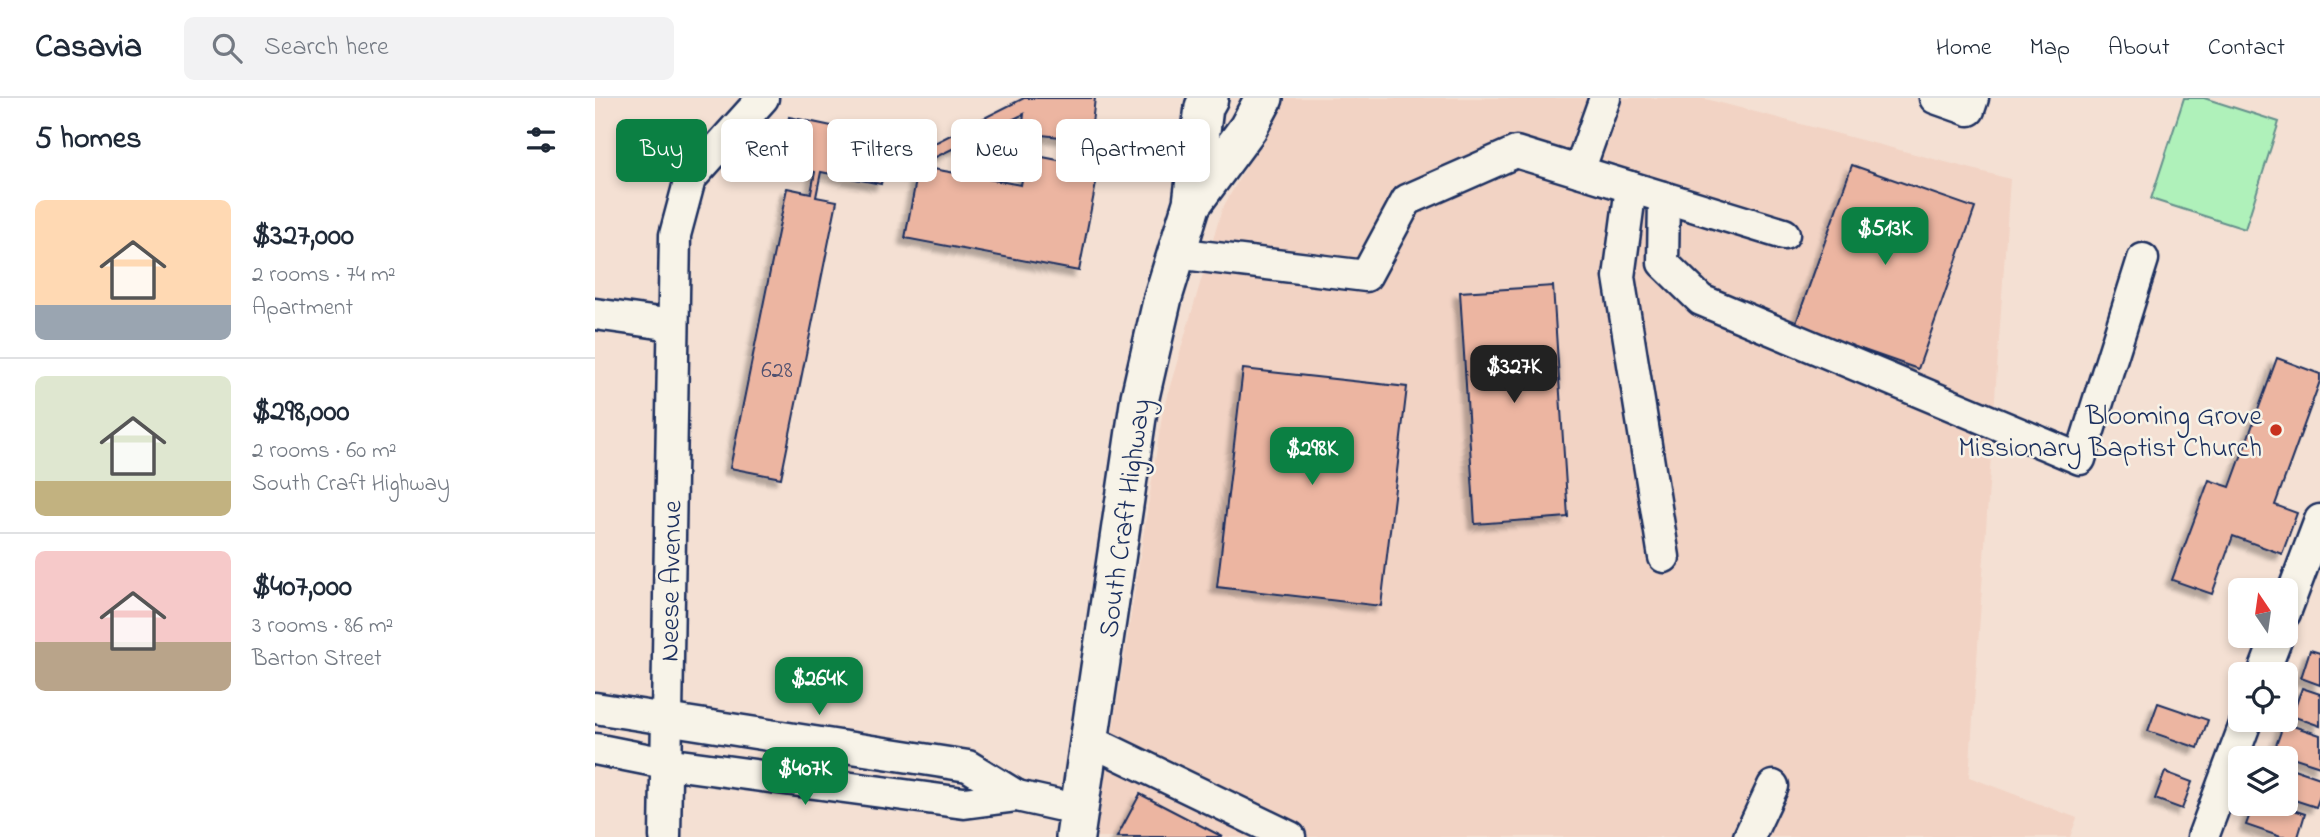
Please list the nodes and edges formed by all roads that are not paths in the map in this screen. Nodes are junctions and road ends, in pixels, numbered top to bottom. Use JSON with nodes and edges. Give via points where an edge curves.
{"nodes":[{"id":1,"x":763,"y":98,"type":"edge"},
{"id":2,"x":1209,"y":98,"type":"edge"},
{"id":3,"x":1264,"y":98,"type":"edge"},
{"id":4,"x":1605,"y":98,"type":"edge"},
{"id":5,"x":1935,"y":98,"type":"edge"},
{"id":6,"x":1973,"y":98,"type":"edge"},
{"id":7,"x":1579,"y":171,"type":"junction"},
{"id":8,"x":1631,"y":187,"type":"junction"},
{"id":9,"x":1664,"y":197,"type":"junction"},
{"id":10,"x":1192,"y":203,"type":"junction"},
{"id":11,"x":1784,"y":234,"type":"dead end"},
{"id":12,"x":1175,"y":253,"type":"junction"},
{"id":13,"x":2143,"y":259,"type":"dead end"},
{"id":14,"x":595,"y":314,"type":"edge"},
{"id":15,"x":673,"y":325,"type":"junction"},
{"id":16,"x":2320,"y":520,"type":"edge"},
{"id":17,"x":1664,"y":557,"type":"dead end"},
{"id":18,"x":2298,"y":579,"type":"edge"},
{"id":19,"x":595,"y":708,"type":"edge"},
{"id":20,"x":666,"y":719,"type":"junction"},
{"id":21,"x":2242,"y":732,"type":"edge"},
{"id":22,"x":1091,"y":741,"type":"junction"},
{"id":23,"x":595,"y":749,"type":"edge"},
{"id":24,"x":666,"y":763,"type":"junction"},
{"id":25,"x":1773,"y":786,"type":"dead end"},
{"id":26,"x":1017,"y":796,"type":"junction"},
{"id":27,"x":1077,"y":823,"type":"edge"},
{"id":28,"x":665,"y":837,"type":"edge"},
{"id":29,"x":1290,"y":837,"type":"edge"},
{"id":30,"x":1749,"y":837,"type":"edge"},
{"id":31,"x":2203,"y":837,"type":"edge"}],
"edges":[{"from":1,"to":15,"type":"street","name":"Neese Avenue","via":[[690,179],[675,235]]},
{"from":2,"to":10,"type":"main road","name":"South Craft Highway"},
{"from":3,"to":10,"type":"main road","name":"South Craft Highway","via":[[1248,128]]},
{"from":4,"to":7,"type":"street"},
{"from":5,"to":6,"type":"street","via":[[1969,110]]},
{"from":7,"to":8,"type":"street"},
{"from":7,"to":12,"type":"street","via":[[1516,152],[1407,200],[1366,276]]},
{"from":8,"to":9,"type":"street"},
{"from":8,"to":17,"type":"street","via":[[1619,277]]},
{"from":9,"to":11,"type":"street"},
{"from":9,"to":13,"type":"street","via":[[1663,263],[1701,300],[2080,459]]},
{"from":10,"to":12,"type":"main road","name":"South Craft Highway"},
{"from":12,"to":22,"type":"main road","name":"South Craft Highway","via":[[1140,397]]},
{"from":14,"to":15,"type":"street"},
{"from":15,"to":20,"type":"street","name":"Neese Avenue"},
{"from":16,"to":18,"type":"street"},
{"from":19,"to":20,"type":"street"},
{"from":20,"to":24,"type":"street","name":"Neese Avenue"},
{"from":20,"to":26,"type":"street","via":[[968,766]]},
{"from":21,"to":31,"type":"street"},
{"from":22,"to":27,"type":"main road","name":"South Craft Highway"},
{"from":22,"to":29,"type":"street"},
{"from":23,"to":24,"type":"street"},
{"from":24,"to":26,"type":"street","via":[[964,803]]},
{"from":24,"to":28,"type":"street","name":"Neese Avenue"},
{"from":25,"to":30,"type":"street"},
{"from":26,"to":27,"type":"street"}]}
